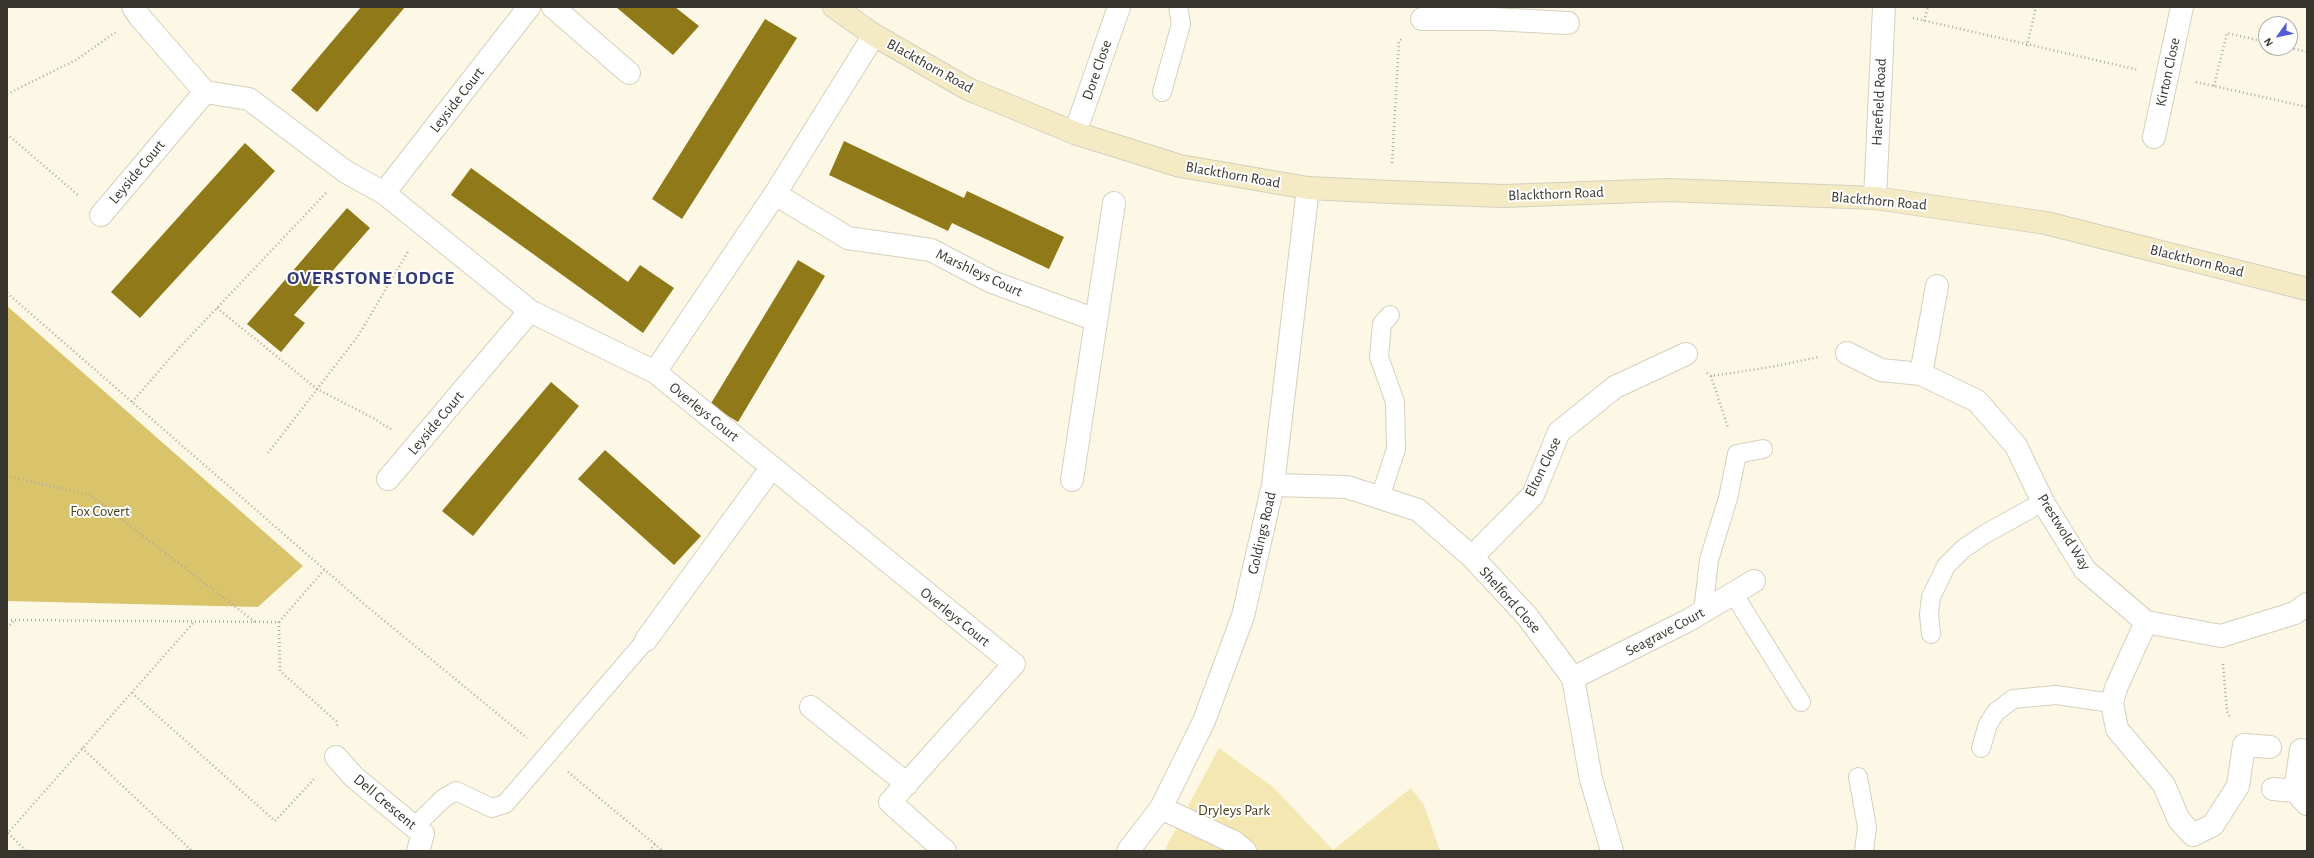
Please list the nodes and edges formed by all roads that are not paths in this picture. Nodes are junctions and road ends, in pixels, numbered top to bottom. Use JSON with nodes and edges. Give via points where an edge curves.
{"nodes":[{"id":1,"x":529,"y":7,"type":"edge"},
{"id":2,"x":553,"y":7,"type":"edge"},
{"id":3,"x":834,"y":7,"type":"edge"},
{"id":4,"x":1118,"y":7,"type":"edge"},
{"id":5,"x":1178,"y":7,"type":"edge"},
{"id":6,"x":2182,"y":7,"type":"edge"},
{"id":7,"x":1884,"y":9,"type":"edge"},
{"id":8,"x":136,"y":12,"type":"edge"},
{"id":9,"x":1493,"y":13,"type":"edge"},
{"id":10,"x":1422,"y":19,"type":"road end"},
{"id":11,"x":1568,"y":23,"type":"dead end"},
{"id":12,"x":874,"y":35,"type":"junction"},
{"id":13,"x":629,"y":73,"type":"dead end"},
{"id":14,"x":205,"y":92,"type":"junction"},
{"id":15,"x":1162,"y":92,"type":"dead end"},
{"id":16,"x":1075,"y":133,"type":"junction"},
{"id":17,"x":2154,"y":137,"type":"dead end"},
{"id":18,"x":1308,"y":188,"type":"junction"},
{"id":19,"x":384,"y":193,"type":"junction"},
{"id":20,"x":776,"y":194,"type":"junction"},
{"id":21,"x":1875,"y":198,"type":"junction"},
{"id":22,"x":1114,"y":203,"type":"dead end"},
{"id":23,"x":100,"y":215,"type":"road end"},
{"id":24,"x":1937,"y":286,"type":"dead end"},
{"id":25,"x":2307,"y":289,"type":"edge"},
{"id":26,"x":530,"y":311,"type":"junction"},
{"id":27,"x":1390,"y":315,"type":"dead end"},
{"id":28,"x":1096,"y":320,"type":"junction"},
{"id":29,"x":1686,"y":354,"type":"road end"},
{"id":30,"x":1848,"y":354,"type":"road end"},
{"id":31,"x":655,"y":372,"type":"junction"},
{"id":32,"x":1921,"y":374,"type":"junction"},
{"id":33,"x":1763,"y":449,"type":"dead end"},
{"id":34,"x":772,"y":467,"type":"junction"},
{"id":35,"x":388,"y":479,"type":"dead end"},
{"id":36,"x":1072,"y":480,"type":"dead end"},
{"id":37,"x":1273,"y":485,"type":"junction"},
{"id":38,"x":1380,"y":498,"type":"junction"},
{"id":39,"x":2042,"y":502,"type":"junction"},
{"id":40,"x":1472,"y":557,"type":"junction"},
{"id":41,"x":1754,"y":581,"type":"dead end"},
{"id":42,"x":1733,"y":593,"type":"junction"},
{"id":43,"x":2307,"y":604,"type":"edge"},
{"id":44,"x":1704,"y":612,"type":"junction"},
{"id":45,"x":2146,"y":622,"type":"junction"},
{"id":46,"x":1931,"y":634,"type":"dead end"},
{"id":47,"x":646,"y":640,"type":"joint"},
{"id":48,"x":1573,"y":678,"type":"junction"},
{"id":49,"x":1801,"y":702,"type":"dead end"},
{"id":50,"x":2112,"y":703,"type":"junction"},
{"id":51,"x":811,"y":707,"type":"dead end"},
{"id":52,"x":2270,"y":747,"type":"dead end"},
{"id":53,"x":1981,"y":748,"type":"dead end"},
{"id":54,"x":2302,"y":750,"type":"dead end"},
{"id":55,"x":336,"y":757,"type":"road end"},
{"id":56,"x":1858,"y":777,"type":"dead end"},
{"id":57,"x":907,"y":784,"type":"junction"},
{"id":58,"x":2273,"y":789,"type":"dead end"},
{"id":59,"x":2301,"y":798,"type":"edge"},
{"id":60,"x":1161,"y":808,"type":"junction"},
{"id":61,"x":414,"y":827,"type":"junction"},
{"id":62,"x":2193,"y":843,"type":"edge"},
{"id":63,"x":418,"y":851,"type":"edge"},
{"id":64,"x":945,"y":851,"type":"edge"},
{"id":65,"x":1128,"y":851,"type":"edge"},
{"id":66,"x":1246,"y":851,"type":"edge"},
{"id":67,"x":1612,"y":851,"type":"edge"},
{"id":68,"x":1864,"y":851,"type":"edge"}],
"edges":[{"from":1,"to":19,"type":"street","name":"Leyside Court"},
{"from":2,"to":13,"type":"street"},
{"from":3,"to":12,"type":"street","name":"Blackthorn Road"},
{"from":4,"to":16,"type":"street","name":"Dore Close"},
{"from":5,"to":15,"type":"lane","via":[[1181,24]]},
{"from":6,"to":17,"type":"street","name":"Kirton Close"},
{"from":7,"to":21,"type":"street","name":"Harefield Road"},
{"from":8,"to":14,"type":"street"},
{"from":9,"to":10,"type":"street"},
{"from":9,"to":11,"type":"street"},
{"from":12,"to":16,"type":"street","name":"Blackthorn Road","via":[[968,89]]},
{"from":12,"to":20,"type":"street"},
{"from":14,"to":19,"type":"street","via":[[249,99],[346,172]]},
{"from":14,"to":23,"type":"street","name":"Leyside Court"},
{"from":16,"to":18,"type":"street","name":"Blackthorn Road","via":[[1180,166]]},
{"from":18,"to":21,"type":"street","name":"Blackthorn Road","via":[[1504,196],[1668,190]]},
{"from":18,"to":37,"type":"street","name":"Goldings Road"},
{"from":19,"to":26,"type":"street"},
{"from":20,"to":28,"type":"street","name":"Marshleys Court","via":[[848,238],[931,250],[992,282]]},
{"from":20,"to":31,"type":"street"},
{"from":21,"to":25,"type":"street","name":"Blackthorn Road","via":[[2046,223]]},
{"from":22,"to":28,"type":"street"},
{"from":24,"to":32,"type":"street"},
{"from":26,"to":31,"type":"street"},
{"from":26,"to":35,"type":"street","name":"Leyside Court"},
{"from":27,"to":38,"type":"lane","via":[[1382,324],[1379,357],[1395,402],[1396,449]]},
{"from":28,"to":36,"type":"street"},
{"from":29,"to":40,"type":"street","name":"Elton Close","via":[[1615,387],[1559,432],[1533,495]]},
{"from":30,"to":32,"type":"street","name":"Prestwold Way","via":[[1881,370]]},
{"from":31,"to":34,"type":"street","name":"Overleys Court"},
{"from":32,"to":39,"type":"street","name":"Prestwold Way","via":[[1977,401],[2016,446]]},
{"from":33,"to":44,"type":"lane","via":[[1737,454],[1728,498],[1709,560]]},
{"from":34,"to":47,"type":"street"},
{"from":34,"to":57,"type":"street","name":"Overleys Court","via":[[1014,664]]},
{"from":37,"to":38,"type":"street","name":"Shelford Close","via":[[1346,487]]},
{"from":37,"to":60,"type":"street","name":"Goldings Road","via":[[1243,616],[1204,721]]},
{"from":38,"to":40,"type":"street","name":"Shelford Close","via":[[1418,510]]},
{"from":39,"to":45,"type":"street","name":"Prestwold Way","via":[[2085,570]]},
{"from":39,"to":46,"type":"lane","via":[[1985,534],[1963,549],[1946,566],[1931,597]]},
{"from":40,"to":48,"type":"street","name":"Shelford Close","via":[[1527,616]]},
{"from":41,"to":42,"type":"street","name":"Seagrave Court"},
{"from":42,"to":44,"type":"street","name":"Seagrave Court"},
{"from":42,"to":49,"type":"lane"},
{"from":43,"to":45,"type":"street","name":"Prestwold Way","via":[[2296,613],[2221,636]]},
{"from":44,"to":48,"type":"street","name":"Seagrave Court"},
{"from":45,"to":50,"type":"street","via":[[2116,688]]},
{"from":47,"to":61,"type":"lane","via":[[505,804],[492,808],[456,791],[444,798]]},
{"from":48,"to":67,"type":"street","name":"Shelford Close","via":[[1591,778]]},
{"from":50,"to":53,"type":"lane","via":[[2056,695],[2013,699],[1996,712],[1986,730]]},
{"from":50,"to":62,"type":"street","via":[[2117,729],[2164,785],[2179,820]]},
{"from":51,"to":57,"type":"street"},
{"from":52,"to":62,"type":"street","via":[[2244,745],[2238,786],[2213,825]]},
{"from":54,"to":59,"type":"street"},
{"from":55,"to":61,"type":"street","name":"Dell Crescent","via":[[354,776]]},
{"from":56,"to":68,"type":"lane","via":[[1867,827]]},
{"from":57,"to":64,"type":"street","name":"Overleys Court","via":[[890,802]]},
{"from":58,"to":59,"type":"street"},
{"from":60,"to":65,"type":"street","name":"Goldings Road"},
{"from":60,"to":66,"type":"street","via":[[1234,842]]},
{"from":61,"to":63,"type":"street","name":"Dell Crescent","via":[[423,834]]}]}
